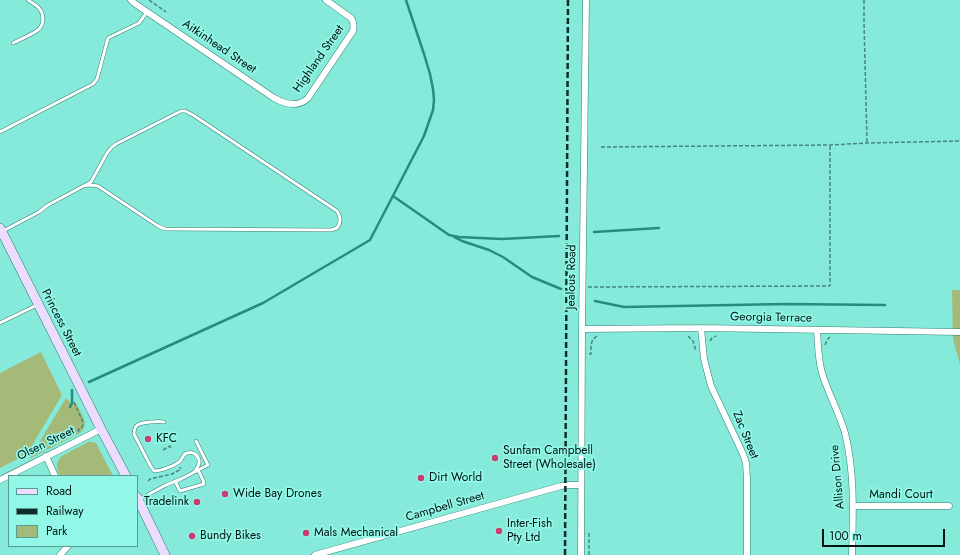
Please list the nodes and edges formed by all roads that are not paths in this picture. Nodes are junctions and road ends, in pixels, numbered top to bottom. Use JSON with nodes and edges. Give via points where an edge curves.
{"nodes":[{"id":1,"x":28,"y":0,"type":"edge"},
{"id":2,"x":131,"y":0,"type":"edge"},
{"id":3,"x":326,"y":0,"type":"edge"},
{"id":4,"x":586,"y":0,"type":"edge"},
{"id":5,"x":147,"y":12,"type":"junction"},
{"id":6,"x":13,"y":43,"type":"dead end"},
{"id":7,"x":298,"y":104,"type":"joint"},
{"id":8,"x":0,"y":132,"type":"edge"},
{"id":9,"x":83,"y":186,"type":"junction"},
{"id":10,"x":1,"y":230,"type":"edge"},
{"id":11,"x":38,"y":304,"type":"junction"},
{"id":12,"x":0,"y":323,"type":"edge"},
{"id":13,"x":701,"y":328,"type":"junction"},
{"id":14,"x":582,"y":329,"type":"junction"},
{"id":15,"x":817,"y":330,"type":"junction"},
{"id":16,"x":960,"y":332,"type":"edge"},
{"id":17,"x":164,"y":422,"type":"dead end"},
{"id":18,"x":101,"y":429,"type":"junction"},
{"id":19,"x":196,"y":441,"type":"dead end"},
{"id":20,"x":46,"y":456,"type":"junction"},
{"id":21,"x":196,"y":471,"type":"junction"},
{"id":22,"x":10,"y":475,"type":"edge"},
{"id":23,"x":56,"y":475,"type":"edge"},
{"id":24,"x":125,"y":475,"type":"edge"},
{"id":25,"x":175,"y":481,"type":"junction"},
{"id":26,"x":581,"y":485,"type":"junction"},
{"id":27,"x":138,"y":498,"type":"edge"},
{"id":28,"x":853,"y":506,"type":"junction"},
{"id":29,"x":949,"y":506,"type":"dead end"},
{"id":30,"x":67,"y":547,"type":"edge"},
{"id":31,"x":60,"y":555,"type":"edge"},
{"id":32,"x":165,"y":555,"type":"edge"},
{"id":33,"x":315,"y":555,"type":"edge"},
{"id":34,"x":581,"y":555,"type":"edge"},
{"id":35,"x":747,"y":555,"type":"edge"},
{"id":36,"x":852,"y":555,"type":"edge"}],
"edges":[{"from":1,"to":6,"type":"lane","via":[[40,10],[42,23],[37,30]]},
{"from":2,"to":5,"type":"street","name":"Aitkinhead Street"},
{"from":3,"to":7,"type":"street","name":"Highland Street","via":[[351,18],[354,24],[353,31],[305,102]]},
{"from":4,"to":14,"type":"street","name":"Jealous Road"},
{"from":5,"to":7,"type":"street","name":"Aitkinhead Street","via":[[274,98],[287,104]]},
{"from":5,"to":8,"type":"lane","via":[[139,23],[108,38],[97,79],[93,84]]},
{"from":9,"to":9,"type":"lane","via":[[95,185],[102,188],[165,229],[331,230],[337,228],[340,221],[337,211],[185,111],[176,113],[116,144],[107,153],[91,182]]},
{"from":9,"to":10,"type":"lane","via":[[39,212]]},
{"from":10,"to":11,"type":"main road","name":"Princess Street"},
{"from":11,"to":12,"type":"lane"},
{"from":11,"to":18,"type":"main road","name":"Princess Street"},
{"from":13,"to":14,"type":"street","name":"Georgia Terrace"},
{"from":13,"to":15,"type":"street","name":"Georgia Terrace"},
{"from":13,"to":35,"type":"street","name":"Zac Street","via":[[707,373],[746,463]]},
{"from":14,"to":26,"type":"street","name":"Jealous Road"},
{"from":15,"to":16,"type":"street","name":"Georgia Terrace"},
{"from":15,"to":28,"type":"street","name":"Allison Drive","via":[[821,370],[839,415],[849,452]]},
{"from":17,"to":21,"type":"lane","via":[[141,423],[134,429],[134,434],[150,465],[154,471],[159,471],[178,462],[190,452],[199,459]]},
{"from":18,"to":20,"type":"street","name":"Olsen Street"},
{"from":18,"to":24,"type":"main road","name":"Princess Street"},
{"from":19,"to":21,"type":"lane","via":[[208,465]]},
{"from":20,"to":22,"type":"street","name":"Olsen Street"},
{"from":20,"to":23,"type":"street"},
{"from":21,"to":25,"type":"lane"},
{"from":21,"to":25,"type":"lane","via":[[204,484],[180,491]]},
{"from":25,"to":27,"type":"lane"},
{"from":26,"to":33,"type":"street","name":"Campbell Street","via":[[556,488]]},
{"from":26,"to":34,"type":"street","name":"Jealous Road"},
{"from":27,"to":32,"type":"main road"},
{"from":28,"to":29,"type":"street","name":"Mandi Court"},
{"from":28,"to":36,"type":"street","name":"Allison Drive"},
{"from":30,"to":31,"type":"street"}]}
